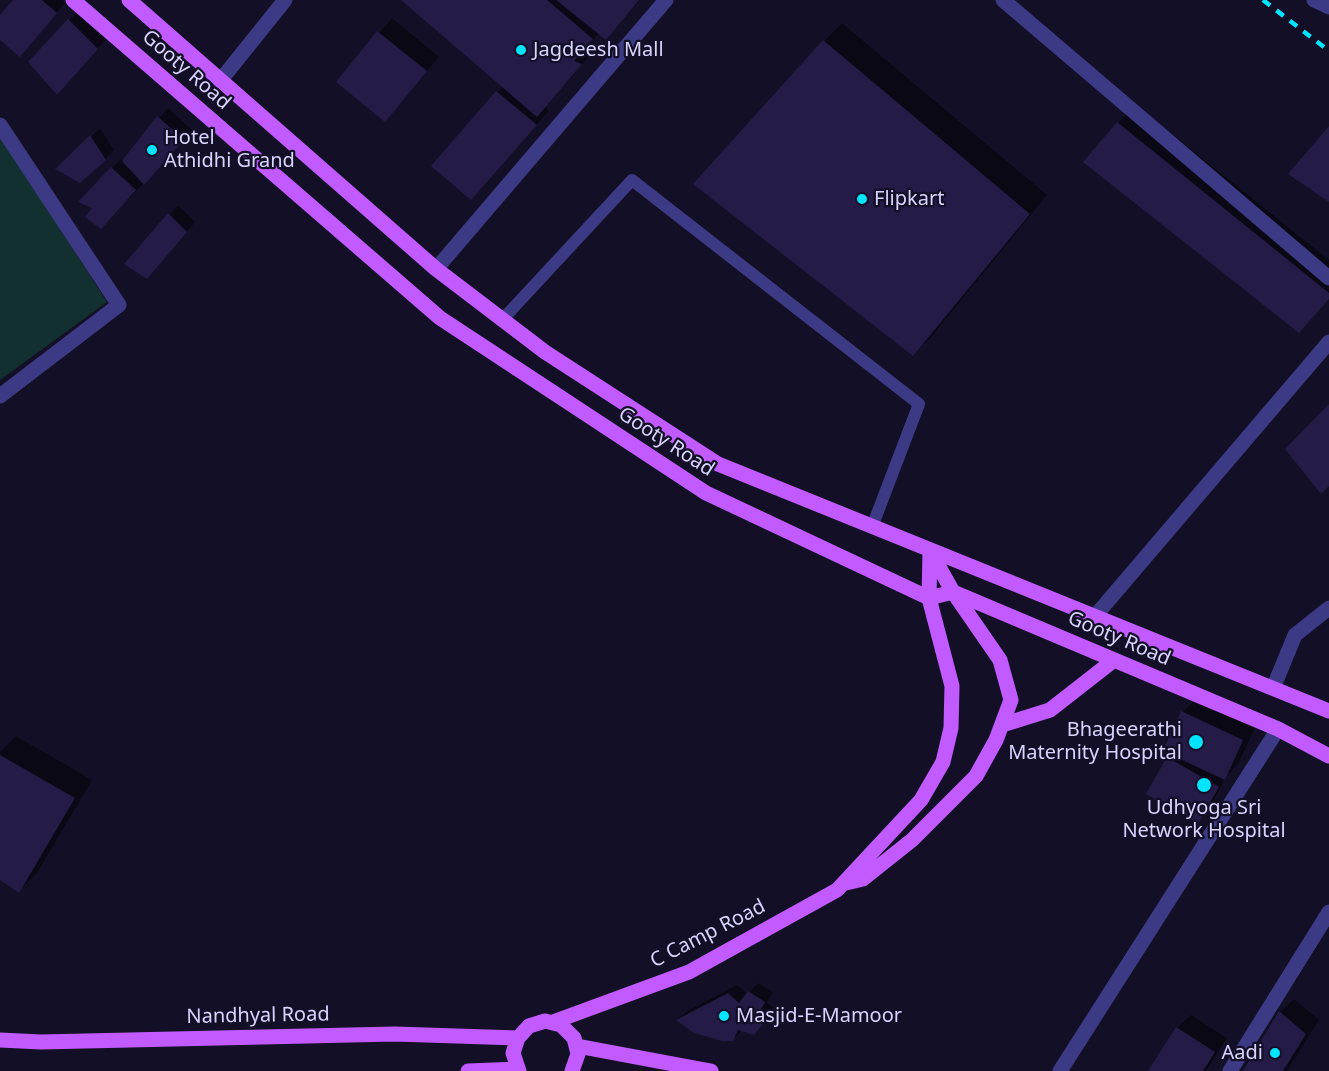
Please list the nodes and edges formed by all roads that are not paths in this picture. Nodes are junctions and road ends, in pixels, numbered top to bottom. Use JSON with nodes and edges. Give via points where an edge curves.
{"nodes":[{"id":1,"x":74,"y":0,"type":"edge"},
{"id":2,"x":129,"y":0,"type":"edge"},
{"id":3,"x":285,"y":0,"type":"edge"},
{"id":4,"x":666,"y":0,"type":"edge"},
{"id":5,"x":1003,"y":0,"type":"edge"},
{"id":6,"x":1314,"y":0,"type":"edge"},
{"id":7,"x":1329,"y":7,"type":"edge"},
{"id":8,"x":220,"y":81,"type":"junction"},
{"id":9,"x":0,"y":125,"type":"edge"},
{"id":10,"x":436,"y":269,"type":"junction"},
{"id":11,"x":1329,"y":278,"type":"edge"},
{"id":12,"x":502,"y":320,"type":"junction"},
{"id":13,"x":1329,"y":342,"type":"edge"},
{"id":14,"x":0,"y":396,"type":"edge"},
{"id":15,"x":872,"y":527,"type":"junction"},
{"id":16,"x":930,"y":551,"type":"junction"},
{"id":17,"x":953,"y":592,"type":"junction"},
{"id":18,"x":929,"y":598,"type":"junction"},
{"id":19,"x":1329,"y":608,"type":"edge"},
{"id":20,"x":1096,"y":615,"type":"junction"},
{"id":21,"x":1114,"y":660,"type":"junction"},
{"id":22,"x":1274,"y":686,"type":"junction"},
{"id":23,"x":1329,"y":711,"type":"edge"},
{"id":24,"x":1002,"y":725,"type":"junction"},
{"id":25,"x":1278,"y":729,"type":"junction"},
{"id":26,"x":1329,"y":756,"type":"edge"},
{"id":27,"x":843,"y":884,"type":"junction"},
{"id":28,"x":1329,"y":912,"type":"edge"},
{"id":29,"x":553,"y":1022,"type":"junction"},
{"id":30,"x":518,"y":1038,"type":"junction"},
{"id":31,"x":0,"y":1040,"type":"edge"},
{"id":32,"x":577,"y":1046,"type":"junction"},
{"id":33,"x":518,"y":1070,"type":"edge"},
{"id":34,"x":468,"y":1071,"type":"edge"},
{"id":35,"x":572,"y":1071,"type":"edge"},
{"id":36,"x":711,"y":1071,"type":"edge"},
{"id":37,"x":1060,"y":1071,"type":"edge"},
{"id":38,"x":1230,"y":1071,"type":"edge"}],
"edges":[{"from":1,"to":18,"type":"main road","name":"Gooty Road","via":[[440,318],[706,493]]},
{"from":2,"to":8,"type":"main road","name":"Gooty Road"},
{"from":3,"to":8,"type":"street"},
{"from":4,"to":10,"type":"street"},
{"from":5,"to":11,"type":"street"},
{"from":6,"to":7,"type":"street"},
{"from":8,"to":10,"type":"main road","name":"Gooty Road"},
{"from":9,"to":14,"type":"street","via":[[119,304]]},
{"from":10,"to":12,"type":"main road","name":"Gooty Road"},
{"from":12,"to":15,"type":"main road","name":"Gooty Road","via":[[718,464]]},
{"from":12,"to":15,"type":"lane","via":[[632,180],[919,404]]},
{"from":13,"to":20,"type":"street"},
{"from":15,"to":16,"type":"main road","name":"Gooty Road"},
{"from":16,"to":17,"type":"main road"},
{"from":16,"to":18,"type":"main road"},
{"from":16,"to":20,"type":"main road","name":"Gooty Road"},
{"from":17,"to":18,"type":"main road"},
{"from":17,"to":21,"type":"main road","name":"Gooty Road"},
{"from":17,"to":24,"type":"main road","via":[[1000,660],[1011,700]]},
{"from":18,"to":27,"type":"main road","via":[[952,686],[951,728],[943,762],[921,800]]},
{"from":19,"to":22,"type":"street","via":[[1295,635]]},
{"from":20,"to":22,"type":"main road","name":"Gooty Road"},
{"from":21,"to":24,"type":"main road","via":[[1050,710]]},
{"from":21,"to":25,"type":"main road","name":"Gooty Road"},
{"from":22,"to":23,"type":"main road","name":"Gooty Road"},
{"from":24,"to":27,"type":"main road","via":[[976,776],[944,809],[863,879]]},
{"from":25,"to":26,"type":"main road","name":"Gooty Road"},
{"from":25,"to":37,"type":"street"},
{"from":27,"to":29,"type":"main road","name":"C Camp Road","via":[[689,972]]},
{"from":28,"to":38,"type":"street"},
{"from":29,"to":30,"type":"main road","name":"C Camp Road","via":[[536,1023]]},
{"from":29,"to":32,"type":"main road","via":[[568,1031]]},
{"from":30,"to":31,"type":"main road","name":"Nandhyal Road","via":[[395,1034]]},
{"from":30,"to":33,"type":"main road","via":[[513,1053]]},
{"from":32,"to":35,"type":"main road"},
{"from":32,"to":36,"type":"main road"},
{"from":33,"to":34,"type":"main road"}]}
